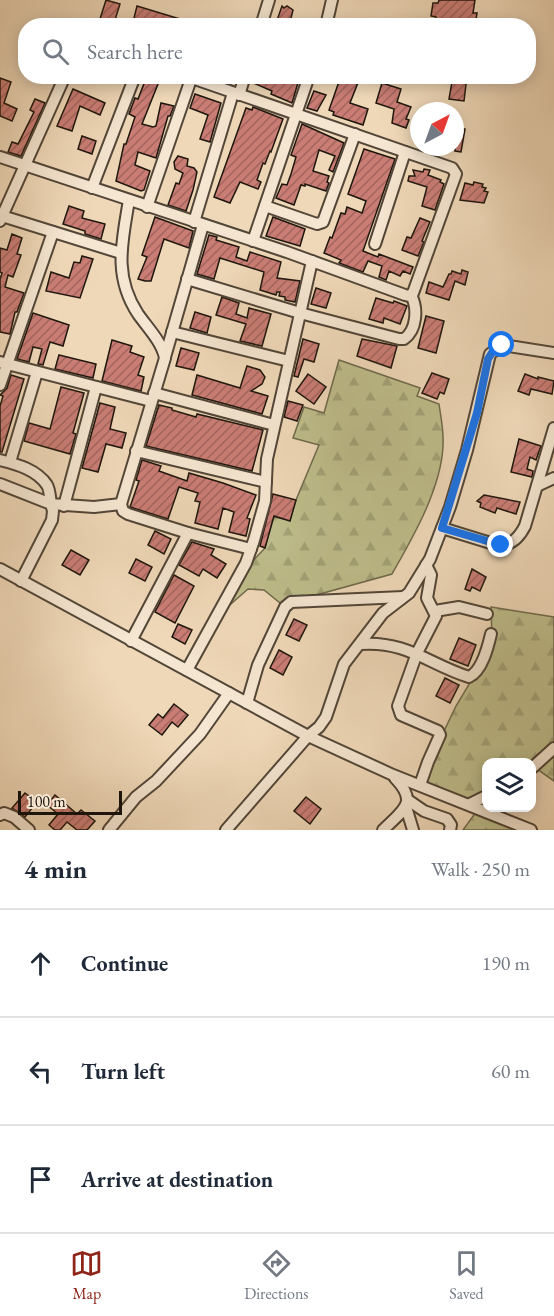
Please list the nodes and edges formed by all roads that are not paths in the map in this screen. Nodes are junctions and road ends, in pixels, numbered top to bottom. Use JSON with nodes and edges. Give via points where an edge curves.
{"nodes":[{"id":1,"x":269,"y":0,"type":"edge"},
{"id":2,"x":332,"y":0,"type":"edge"},
{"id":3,"x":263,"y":18,"type":"edge"},
{"id":4,"x":328,"y":18,"type":"edge"},
{"id":5,"x":61,"y":84,"type":"edge"},
{"id":6,"x":132,"y":84,"type":"edge"},
{"id":7,"x":186,"y":84,"type":"edge"},
{"id":8,"x":206,"y":84,"type":"edge"},
{"id":9,"x":240,"y":84,"type":"edge"},
{"id":10,"x":306,"y":84,"type":"edge"},
{"id":11,"x":236,"y":94,"type":"junction"},
{"id":12,"x":295,"y":114,"type":"junction"},
{"id":13,"x":355,"y":135,"type":"junction"},
{"id":14,"x":405,"y":152,"type":"junction"},
{"id":15,"x":0,"y":158,"type":"edge"},
{"id":16,"x":24,"y":165,"type":"junction"},
{"id":17,"x":92,"y":188,"type":"junction"},
{"id":18,"x":129,"y":200,"type":"junction"},
{"id":19,"x":265,"y":206,"type":"junction"},
{"id":20,"x":147,"y":207,"type":"junction"},
{"id":21,"x":1,"y":219,"type":"edge"},
{"id":22,"x":198,"y":223,"type":"junction"},
{"id":23,"x":54,"y":232,"type":"junction"},
{"id":24,"x":253,"y":241,"type":"junction"},
{"id":25,"x":375,"y":244,"type":"dead end"},
{"id":26,"x":121,"y":254,"type":"junction"},
{"id":27,"x":312,"y":261,"type":"junction"},
{"id":28,"x":187,"y":279,"type":"junction"},
{"id":29,"x":411,"y":295,"type":"junction"},
{"id":30,"x":300,"y":313,"type":"junction"},
{"id":31,"x":172,"y":332,"type":"junction"},
{"id":32,"x":554,"y":353,"type":"edge"},
{"id":33,"x":165,"y":358,"type":"junction"},
{"id":34,"x":289,"y":361,"type":"junction"},
{"id":35,"x":3,"y":363,"type":"edge"},
{"id":36,"x":37,"y":372,"type":"junction"},
{"id":37,"x":0,"y":385,"type":"edge"},
{"id":38,"x":96,"y":387,"type":"junction"},
{"id":39,"x":152,"y":397,"type":"junction"},
{"id":40,"x":274,"y":426,"type":"junction"},
{"id":41,"x":554,"y":428,"type":"edge"},
{"id":42,"x":136,"y":451,"type":"junction"},
{"id":43,"x":5,"y":461,"type":"edge"},
{"id":44,"x":554,"y":478,"type":"edge"},
{"id":45,"x":266,"y":482,"type":"junction"},
{"id":46,"x":0,"y":484,"type":"edge"},
{"id":47,"x":537,"y":486,"type":"junction"},
{"id":48,"x":51,"y":504,"type":"junction"},
{"id":49,"x":121,"y":504,"type":"junction"},
{"id":50,"x":64,"y":506,"type":"junction"},
{"id":51,"x":442,"y":528,"type":"junction"},
{"id":52,"x":188,"y":533,"type":"junction"},
{"id":53,"x":251,"y":549,"type":"junction"},
{"id":54,"x":426,"y":565,"type":"junction"},
{"id":55,"x":0,"y":569,"type":"edge"},
{"id":56,"x":21,"y":580,"type":"junction"},
{"id":57,"x":403,"y":597,"type":"junction"},
{"id":58,"x":435,"y":611,"type":"junction"},
{"id":59,"x":487,"y":614,"type":"dead end"},
{"id":60,"x":491,"y":634,"type":"dead end"},
{"id":61,"x":131,"y":641,"type":"junction"},
{"id":62,"x":362,"y":644,"type":"junction"},
{"id":63,"x":417,"y":653,"type":"junction"},
{"id":64,"x":187,"y":670,"type":"junction"},
{"id":65,"x":229,"y":693,"type":"junction"},
{"id":66,"x":247,"y":703,"type":"junction"},
{"id":67,"x":308,"y":736,"type":"junction"},
{"id":68,"x":554,"y":748,"type":"edge"},
{"id":69,"x":536,"y":764,"type":"edge"},
{"id":70,"x":393,"y":775,"type":"junction"},
{"id":71,"x":420,"y":785,"type":"junction"},
{"id":72,"x":482,"y":798,"type":"edge"},
{"id":73,"x":407,"y":803,"type":"junction"},
{"id":74,"x":470,"y":804,"type":"junction"},
{"id":75,"x":0,"y":815,"type":"edge"},
{"id":76,"x":29,"y":830,"type":"edge"},
{"id":77,"x":109,"y":830,"type":"edge"},
{"id":78,"x":226,"y":830,"type":"edge"},
{"id":79,"x":383,"y":830,"type":"edge"},
{"id":80,"x":413,"y":830,"type":"edge"},
{"id":81,"x":450,"y":830,"type":"edge"},
{"id":82,"x":531,"y":830,"type":"edge"}],
"edges":[{"from":1,"to":3,"type":"street"},
{"from":2,"to":4,"type":"street"},
{"from":5,"to":16,"type":"street"},
{"from":6,"to":17,"type":"street"},
{"from":7,"to":20,"type":"street"},
{"from":8,"to":11,"type":"street"},
{"from":9,"to":11,"type":"street"},
{"from":10,"to":12,"type":"street"},
{"from":11,"to":12,"type":"street"},
{"from":11,"to":22,"type":"street"},
{"from":12,"to":13,"type":"street"},
{"from":12,"to":19,"type":"street"},
{"from":13,"to":14,"type":"street"},
{"from":13,"to":19,"type":"street","via":[[323,222],[317,224]]},
{"from":14,"to":25,"type":"street"},
{"from":14,"to":29,"type":"street","via":[[452,168],[456,174]]},
{"from":15,"to":16,"type":"street"},
{"from":16,"to":17,"type":"street"},
{"from":16,"to":21,"type":"street"},
{"from":17,"to":18,"type":"street"},
{"from":18,"to":20,"type":"street"},
{"from":18,"to":26,"type":"street"},
{"from":19,"to":24,"type":"street"},
{"from":20,"to":22,"type":"street"},
{"from":21,"to":23,"type":"street"},
{"from":22,"to":24,"type":"street"},
{"from":22,"to":28,"type":"street"},
{"from":23,"to":26,"type":"street"},
{"from":23,"to":35,"type":"street"},
{"from":24,"to":27,"type":"street"},
{"from":26,"to":33,"type":"street","via":[[121,278],[132,305]]},
{"from":27,"to":29,"type":"street"},
{"from":27,"to":30,"type":"street"},
{"from":28,"to":30,"type":"street"},
{"from":28,"to":31,"type":"street"},
{"from":29,"to":30,"type":"street","via":[[417,309],[410,334],[404,339]]},
{"from":30,"to":34,"type":"street"},
{"from":31,"to":33,"type":"street"},
{"from":31,"to":34,"type":"street"},
{"from":32,"to":51,"type":"street","via":[[502,345],[490,354],[467,450]]},
{"from":33,"to":39,"type":"street"},
{"from":34,"to":40,"type":"street"},
{"from":35,"to":36,"type":"street"},
{"from":35,"to":37,"type":"street"},
{"from":36,"to":38,"type":"street"},
{"from":36,"to":43,"type":"street"},
{"from":38,"to":39,"type":"street"},
{"from":38,"to":50,"type":"street"},
{"from":39,"to":40,"type":"street"},
{"from":39,"to":42,"type":"street"},
{"from":40,"to":45,"type":"street"},
{"from":41,"to":47,"type":"street"},
{"from":42,"to":45,"type":"street"},
{"from":42,"to":49,"type":"street"},
{"from":43,"to":48,"type":"street","via":[[37,475],[48,486]]},
{"from":44,"to":47,"type":"street"},
{"from":45,"to":53,"type":"street","via":[[265,501]]},
{"from":46,"to":48,"type":"street"},
{"from":47,"to":51,"type":"street","via":[[524,529],[510,544],[497,545]]},
{"from":48,"to":50,"type":"street"},
{"from":48,"to":56,"type":"street","via":[[52,520]]},
{"from":49,"to":50,"type":"street"},
{"from":49,"to":52,"type":"street","via":[[128,514]]},
{"from":51,"to":54,"type":"street"},
{"from":52,"to":53,"type":"street"},
{"from":52,"to":61,"type":"street"},
{"from":53,"to":64,"type":"street"},
{"from":54,"to":57,"type":"street"},
{"from":54,"to":58,"type":"street","via":[[431,575],[428,598]]},
{"from":55,"to":56,"type":"street"},
{"from":56,"to":61,"type":"street"},
{"from":57,"to":62,"type":"street","via":[[383,612]]},
{"from":57,"to":66,"type":"street","via":[[291,602],[258,664]]},
{"from":58,"to":59,"type":"street","via":[[459,607]]},
{"from":58,"to":63,"type":"street"},
{"from":60,"to":63,"type":"street","via":[[487,650],[469,677]]},
{"from":61,"to":64,"type":"street"},
{"from":62,"to":63,"type":"street","via":[[392,645]]},
{"from":62,"to":67,"type":"street","via":[[340,671],[324,720]]},
{"from":63,"to":71,"type":"street","via":[[398,709],[401,715],[440,735]]},
{"from":64,"to":65,"type":"street"},
{"from":65,"to":66,"type":"street"},
{"from":65,"to":77,"type":"street","via":[[200,734],[136,797]]},
{"from":66,"to":67,"type":"street"},
{"from":67,"to":70,"type":"street"},
{"from":67,"to":78,"type":"street"},
{"from":68,"to":69,"type":"street"},
{"from":70,"to":71,"type":"street"},
{"from":70,"to":73,"type":"street","via":[[407,791]]},
{"from":71,"to":74,"type":"street"},
{"from":72,"to":74,"type":"street"},
{"from":73,"to":79,"type":"street"},
{"from":73,"to":80,"type":"street"},
{"from":73,"to":81,"type":"street","via":[[447,819]]},
{"from":74,"to":82,"type":"street"},
{"from":75,"to":76,"type":"street","via":[[9,815]]}]}
